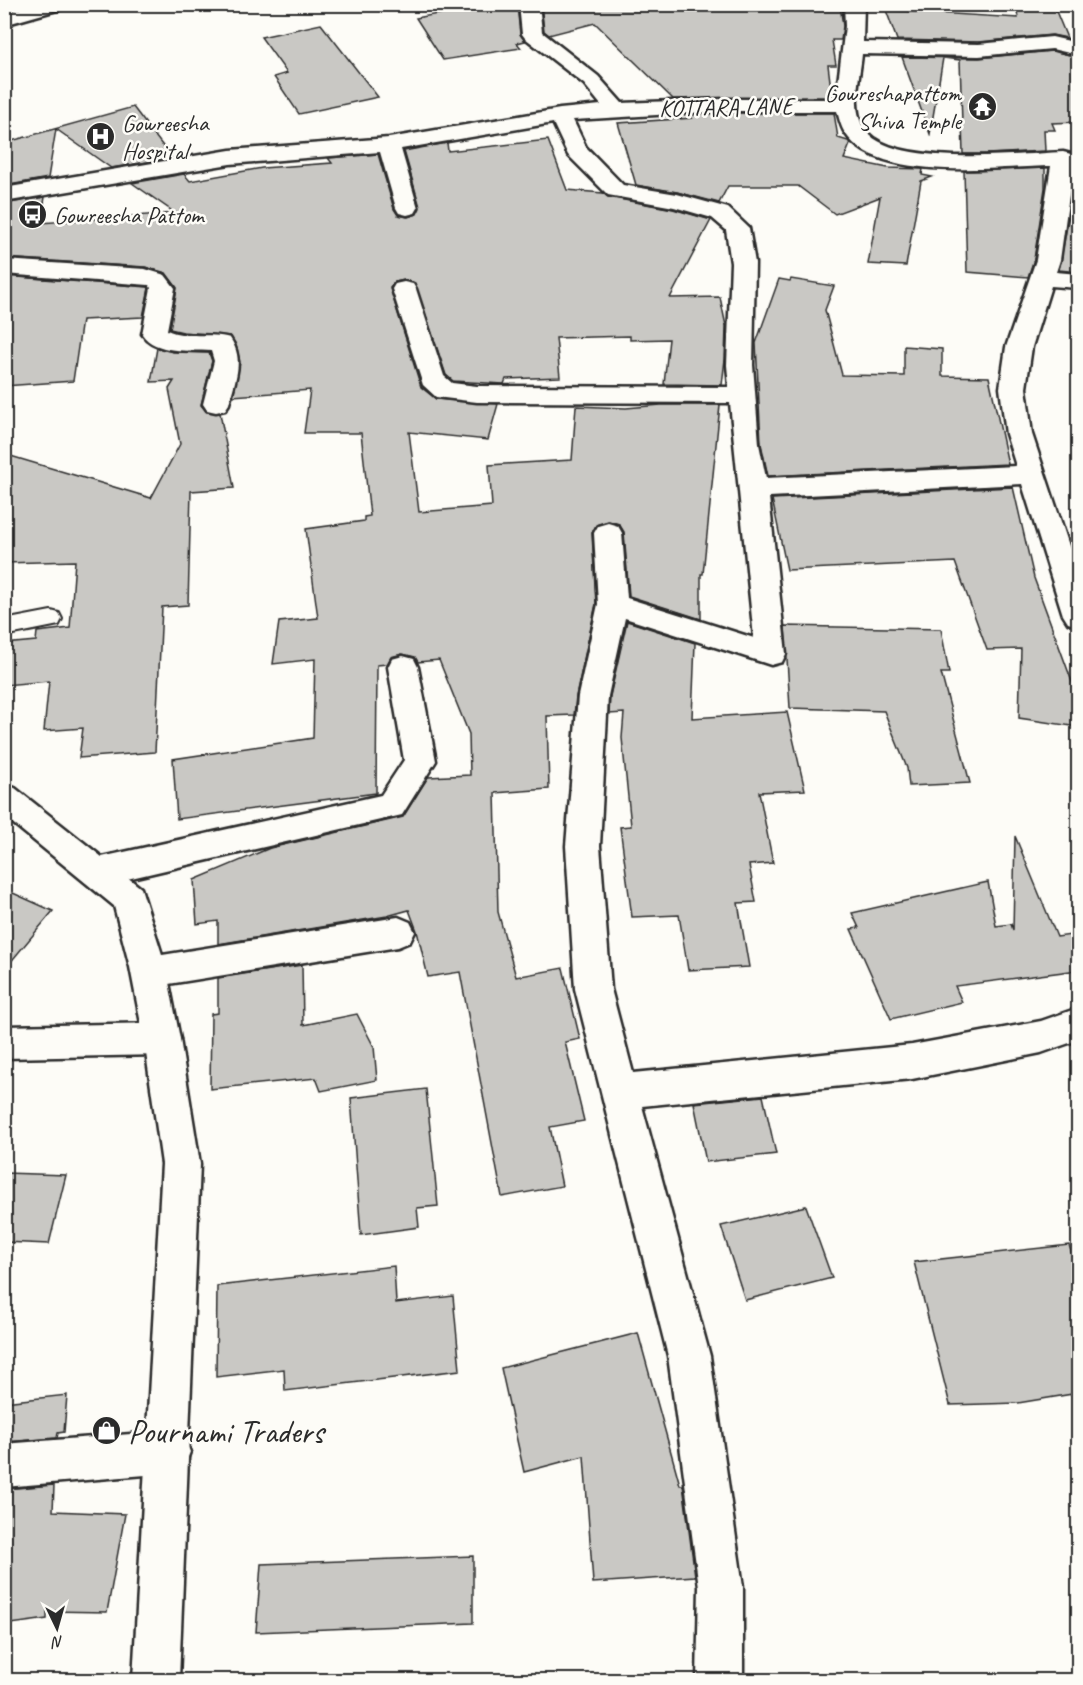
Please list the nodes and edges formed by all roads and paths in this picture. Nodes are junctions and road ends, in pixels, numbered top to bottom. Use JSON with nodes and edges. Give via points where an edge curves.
{"nodes":[{"id":1,"x":57,"y":4,"type":"edge"},
{"id":2,"x":530,"y":4,"type":"edge"},
{"id":3,"x":854,"y":4,"type":"edge"},
{"id":4,"x":4,"y":20,"type":"edge"},
{"id":5,"x":852,"y":48,"type":"junction"},
{"id":6,"x":1078,"y":49,"type":"edge"},
{"id":7,"x":846,"y":105,"type":"junction"},
{"id":8,"x":616,"y":110,"type":"junction"},
{"id":9,"x":560,"y":115,"type":"junction"},
{"id":10,"x":389,"y":145,"type":"junction"},
{"id":11,"x":1071,"y":159,"type":"edge"},
{"id":12,"x":4,"y":195,"type":"edge"},
{"id":13,"x":407,"y":208,"type":"dead end"},
{"id":14,"x":4,"y":267,"type":"edge"},
{"id":15,"x":1042,"y":278,"type":"junction"},
{"id":16,"x":1078,"y":281,"type":"edge"},
{"id":17,"x":404,"y":289,"type":"dead end"},
{"id":18,"x":743,"y":395,"type":"junction"},
{"id":19,"x":216,"y":404,"type":"dead end"},
{"id":20,"x":1032,"y":474,"type":"junction"},
{"id":21,"x":754,"y":488,"type":"junction"},
{"id":22,"x":608,"y":533,"type":"dead end"},
{"id":23,"x":1066,"y":536,"type":"edge"},
{"id":24,"x":613,"y":604,"type":"junction"},
{"id":25,"x":1078,"y":615,"type":"edge"},
{"id":26,"x":51,"y":619,"type":"dead end"},
{"id":27,"x":4,"y":628,"type":"edge"},
{"id":28,"x":403,"y":667,"type":"dead end"},
{"id":29,"x":4,"y":797,"type":"edge"},
{"id":30,"x":97,"y":872,"type":"junction"},
{"id":31,"x":398,"y":932,"type":"dead end"},
{"id":32,"x":150,"y":972,"type":"junction"},
{"id":33,"x":1078,"y":1024,"type":"edge"},
{"id":34,"x":162,"y":1039,"type":"junction"},
{"id":35,"x":4,"y":1042,"type":"edge"},
{"id":36,"x":620,"y":1091,"type":"junction"},
{"id":37,"x":169,"y":1452,"type":"junction"},
{"id":38,"x":4,"y":1466,"type":"edge"},
{"id":39,"x":156,"y":1680,"type":"edge"},
{"id":40,"x":720,"y":1680,"type":"edge"}],
"edges":[{"from":1,"to":4,"type":"street"},
{"from":2,"to":8,"type":"street","via":[[532,34],[591,80]]},
{"from":3,"to":5,"type":"street"},
{"from":5,"to":6,"type":"street","via":[[979,50],[1052,44]]},
{"from":5,"to":7,"type":"street"},
{"from":7,"to":8,"type":"street","name":"KOTTARA LANE"},
{"from":7,"to":11,"type":"street","via":[[854,131],[882,153],[955,162]]},
{"from":8,"to":9,"type":"street","name":"KOTTARA LANE"},
{"from":9,"to":10,"type":"street","name":"KOTTARA LANE"},
{"from":9,"to":18,"type":"street","via":[[576,150],[616,190],[720,213],[737,228],[743,263]]},
{"from":10,"to":12,"type":"street","name":"KOTTARA LANE","via":[[230,157]]},
{"from":10,"to":13,"type":"street"},
{"from":11,"to":15,"type":"street"},
{"from":14,"to":19,"type":"street","via":[[157,280],[163,288],[154,334],[173,342],[221,343],[227,361]]},
{"from":15,"to":16,"type":"street"},
{"from":15,"to":20,"type":"street","via":[[1019,347],[1013,388],[1020,434]]},
{"from":17,"to":18,"type":"street","via":[[432,379],[445,391]]},
{"from":18,"to":21,"type":"street"},
{"from":20,"to":21,"type":"street"},
{"from":20,"to":23,"type":"street"},
{"from":21,"to":24,"type":"street","via":[[771,654]]},
{"from":22,"to":24,"type":"street"},
{"from":23,"to":25,"type":"street"},
{"from":24,"to":36,"type":"street","via":[[593,696],[583,846],[593,989]]},
{"from":26,"to":27,"type":"lane"},
{"from":28,"to":30,"type":"street","via":[[420,761],[391,806]]},
{"from":29,"to":30,"type":"street"},
{"from":30,"to":32,"type":"street","via":[[129,898]]},
{"from":31,"to":32,"type":"street"},
{"from":32,"to":34,"type":"street"},
{"from":33,"to":36,"type":"street","via":[[1041,1037],[912,1062]]},
{"from":34,"to":35,"type":"street"},
{"from":34,"to":37,"type":"street","via":[[181,1164]]},
{"from":36,"to":40,"type":"street","via":[[689,1356],[720,1587]]},
{"from":37,"to":38,"type":"street"},
{"from":37,"to":39,"type":"street"}]}
